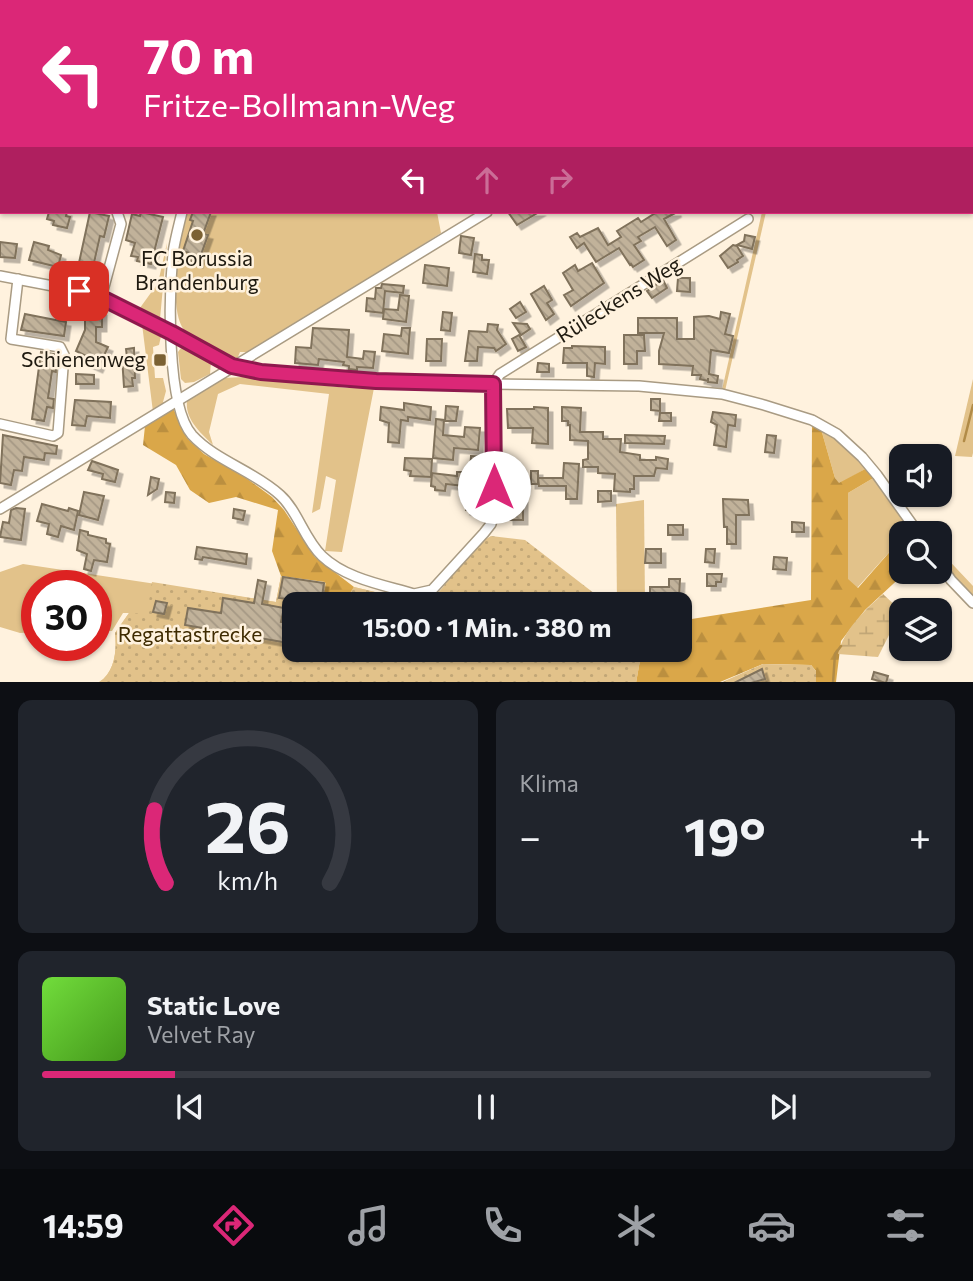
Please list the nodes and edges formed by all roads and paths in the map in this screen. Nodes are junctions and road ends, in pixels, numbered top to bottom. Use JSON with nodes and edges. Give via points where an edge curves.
{"nodes":[{"id":1,"x":118,"y":214,"type":"edge"},
{"id":2,"x":182,"y":214,"type":"edge"},
{"id":3,"x":484,"y":214,"type":"edge"},
{"id":4,"x":748,"y":219,"type":"dead end"},
{"id":5,"x":0,"y":276,"type":"edge"},
{"id":6,"x":18,"y":278,"type":"junction"},
{"id":7,"x":102,"y":298,"type":"junction"},
{"id":8,"x":172,"y":333,"type":"junction"},
{"id":9,"x":232,"y":366,"type":"junction"},
{"id":10,"x":493,"y":384,"type":"junction"},
{"id":11,"x":176,"y":399,"type":"junction"},
{"id":12,"x":0,"y":424,"type":"edge"},
{"id":13,"x":0,"y":509,"type":"edge"},
{"id":14,"x":909,"y":521,"type":"edge"},
{"id":15,"x":952,"y":581,"type":"edge"},
{"id":16,"x":973,"y":603,"type":"edge"}],
"edges":[{"from":1,"to":7,"type":"street","via":[[121,224]]},
{"from":2,"to":8,"type":"street","via":[[174,251]]},
{"from":3,"to":9,"type":"street"},
{"from":4,"to":10,"type":"street","name":"Rüleckens Weg","via":[[500,374]]},
{"from":5,"to":6,"type":"street"},
{"from":6,"to":7,"type":"street"},
{"from":6,"to":12,"type":"street","via":[[11,339],[60,347],[64,355],[58,433],[53,436]]},
{"from":7,"to":8,"type":"street"},
{"from":8,"to":9,"type":"street"},
{"from":8,"to":11,"type":"street"},
{"from":9,"to":10,"type":"street","via":[[388,382]]},
{"from":9,"to":11,"type":"street"},
{"from":10,"to":11,"type":"street","via":[[491,524],[432,590],[422,594],[357,577],[321,556],[280,495],[192,435]]},
{"from":10,"to":14,"type":"street","via":[[619,385],[722,394],[812,420],[837,434],[862,457]]},
{"from":11,"to":13,"type":"street"},
{"from":15,"to":16,"type":"street"}]}
